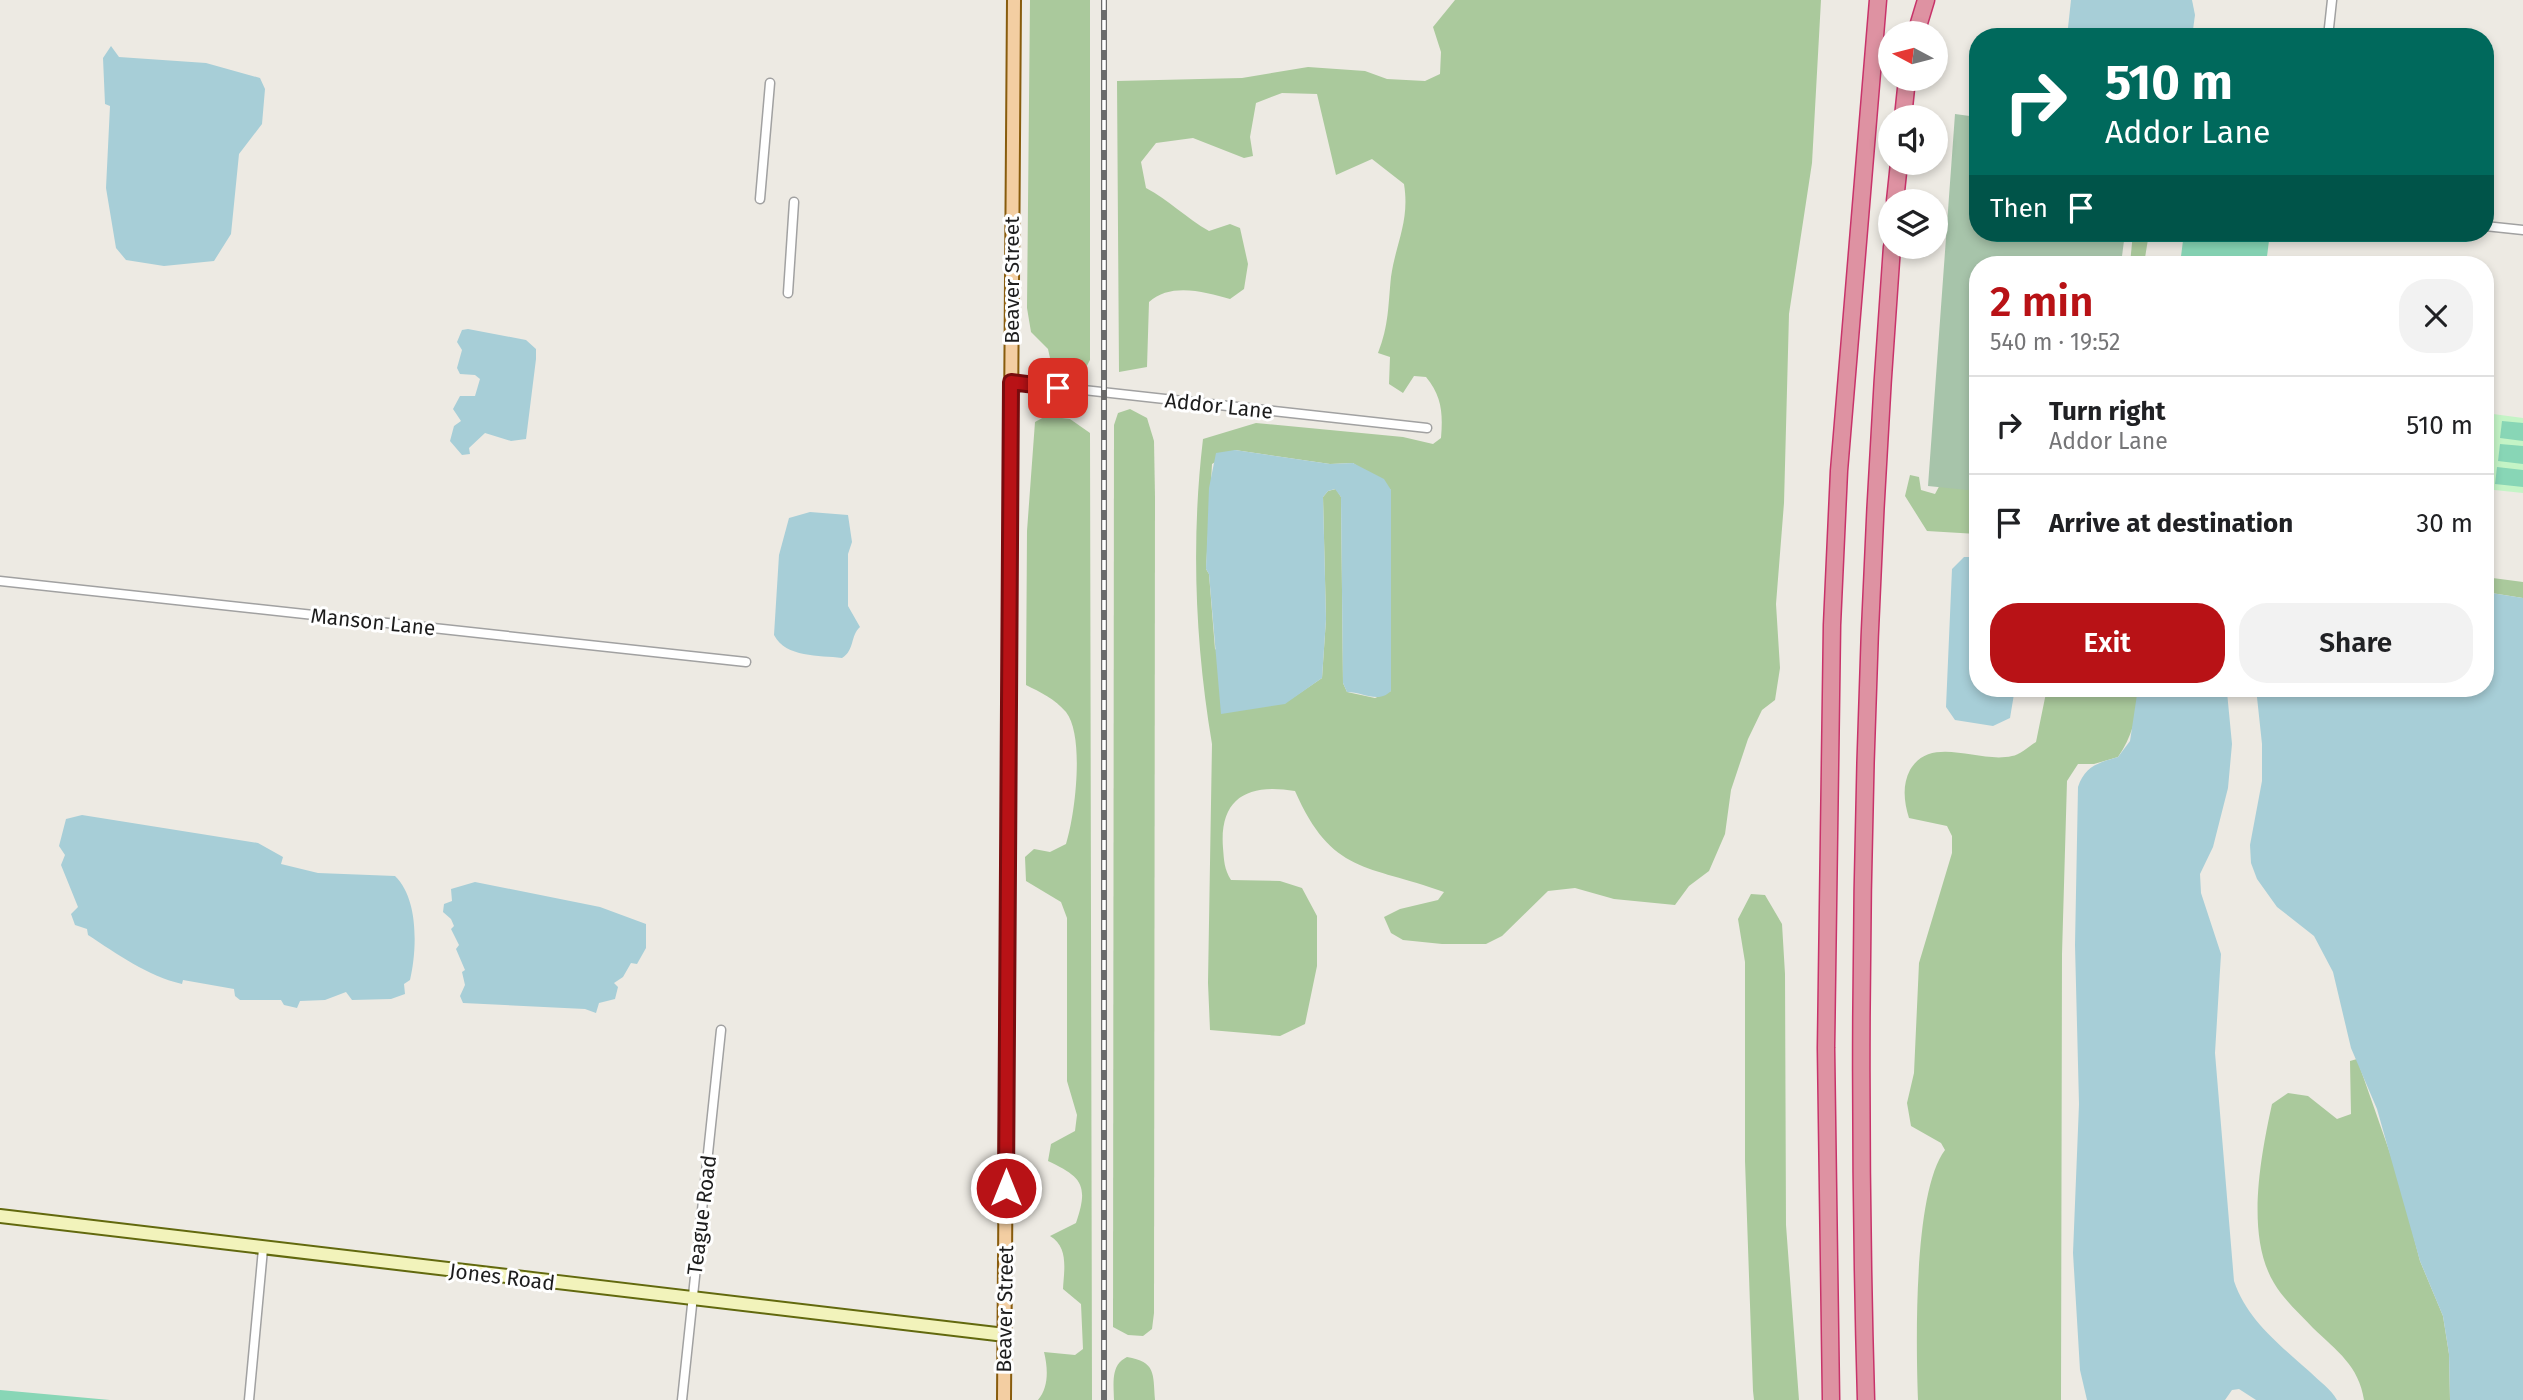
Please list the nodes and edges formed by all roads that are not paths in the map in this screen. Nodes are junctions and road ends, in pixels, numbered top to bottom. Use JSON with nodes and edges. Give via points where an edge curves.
{"nodes":[{"id":1,"x":1013,"y":0,"type":"edge"},
{"id":2,"x":1876,"y":0,"type":"edge"},
{"id":3,"x":1915,"y":0,"type":"edge"},
{"id":4,"x":1926,"y":0,"type":"edge"},
{"id":5,"x":2332,"y":0,"type":"edge"},
{"id":6,"x":1914,"y":21,"type":"edge"},
{"id":7,"x":1918,"y":21,"type":"edge"},
{"id":8,"x":2329,"y":28,"type":"edge"},
{"id":9,"x":770,"y":83,"type":"dead end"},
{"id":10,"x":760,"y":199,"type":"dead end"},
{"id":11,"x":794,"y":202,"type":"dead end"},
{"id":12,"x":2494,"y":227,"type":"edge"},
{"id":13,"x":2523,"y":230,"type":"edge"},
{"id":14,"x":1891,"y":259,"type":"edge"},
{"id":15,"x":788,"y":293,"type":"dead end"},
{"id":16,"x":1011,"y":382,"type":"junction"},
{"id":17,"x":1427,"y":428,"type":"dead end"},
{"id":18,"x":0,"y":581,"type":"edge"},
{"id":19,"x":746,"y":662,"type":"dead end"},
{"id":20,"x":721,"y":1030,"type":"dead end"},
{"id":21,"x":0,"y":1216,"type":"edge"},
{"id":22,"x":263,"y":1249,"type":"junction"},
{"id":23,"x":691,"y":1299,"type":"junction"},
{"id":24,"x":1005,"y":1335,"type":"junction"},
{"id":25,"x":249,"y":1400,"type":"edge"},
{"id":26,"x":682,"y":1400,"type":"edge"},
{"id":27,"x":1004,"y":1400,"type":"edge"},
{"id":28,"x":1831,"y":1400,"type":"edge"},
{"id":29,"x":1866,"y":1400,"type":"edge"}],
"edges":[{"from":1,"to":16,"type":"main road","name":"Beaver Street"},
{"from":2,"to":28,"type":"highway","via":[[1840,458],[1832,625],[1826,1048]]},
{"from":3,"to":6,"type":"highway"},
{"from":4,"to":7,"type":"highway"},
{"from":5,"to":8,"type":"street"},
{"from":9,"to":10,"type":"street"},
{"from":11,"to":15,"type":"street"},
{"from":12,"to":13,"type":"street"},
{"from":14,"to":29,"type":"highway","via":[[1877,441],[1861,931],[1860,1211]]},
{"from":16,"to":17,"type":"street","name":"Addor Lane"},
{"from":16,"to":24,"type":"main road","name":"Beaver Street"},
{"from":18,"to":19,"type":"street","name":"Manson Lane"},
{"from":20,"to":23,"type":"street","name":"Teague Road"},
{"from":21,"to":22,"type":"street","name":"Jones Road"},
{"from":22,"to":23,"type":"street","name":"Jones Road"},
{"from":22,"to":25,"type":"street"},
{"from":23,"to":24,"type":"street","name":"Jones Road"},
{"from":23,"to":26,"type":"street","name":"Teague Road"},
{"from":24,"to":27,"type":"main road","name":"Beaver Street"}]}
